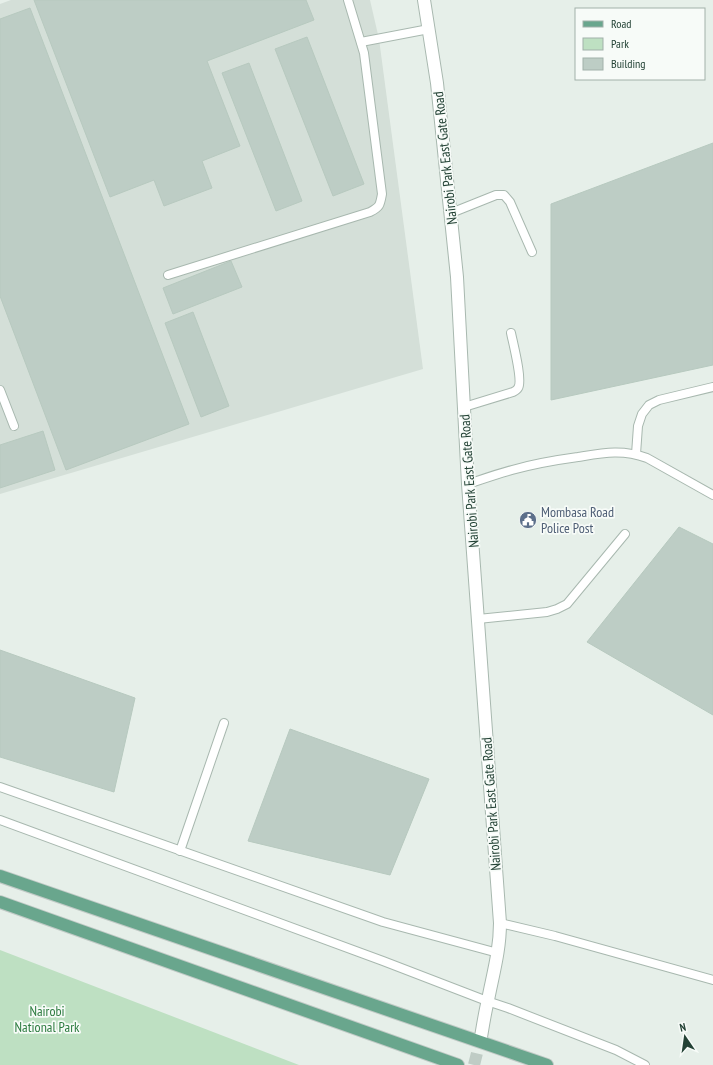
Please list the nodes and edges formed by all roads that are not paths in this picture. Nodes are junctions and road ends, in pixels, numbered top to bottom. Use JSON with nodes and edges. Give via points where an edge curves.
{"nodes":[{"id":1,"x":348,"y":0,"type":"edge"},
{"id":2,"x":424,"y":0,"type":"edge"},
{"id":3,"x":429,"y":29,"type":"junction"},
{"id":4,"x":361,"y":42,"type":"junction"},
{"id":5,"x":451,"y":213,"type":"junction"},
{"id":6,"x":532,"y":252,"type":"dead end"},
{"id":7,"x":168,"y":275,"type":"dead end"},
{"id":8,"x":511,"y":333,"type":"dead end"},
{"id":9,"x":713,"y":387,"type":"edge"},
{"id":10,"x":0,"y":390,"type":"edge"},
{"id":11,"x":464,"y":407,"type":"junction"},
{"id":12,"x":14,"y":426,"type":"dead end"},
{"id":13,"x":636,"y":454,"type":"junction"},
{"id":14,"x":468,"y":484,"type":"junction"},
{"id":15,"x":713,"y":495,"type":"edge"},
{"id":16,"x":625,"y":534,"type":"dead end"},
{"id":17,"x":478,"y":618,"type":"junction"},
{"id":18,"x":224,"y":722,"type":"dead end"},
{"id":19,"x":0,"y":787,"type":"edge"},
{"id":20,"x":0,"y":820,"type":"edge"},
{"id":21,"x":180,"y":851,"type":"junction"},
{"id":22,"x":0,"y":876,"type":"edge"},
{"id":23,"x":0,"y":902,"type":"edge"},
{"id":24,"x":500,"y":923,"type":"junction"},
{"id":25,"x":497,"y":958,"type":"junction"},
{"id":26,"x":713,"y":980,"type":"edge"},
{"id":27,"x":487,"y":1001,"type":"junction"},
{"id":28,"x":481,"y":1037,"type":"tunnel mouth"},
{"id":29,"x":458,"y":1065,"type":"edge"},
{"id":30,"x":547,"y":1065,"type":"edge"},
{"id":31,"x":645,"y":1065,"type":"edge"}],
"edges":[{"from":1,"to":4,"type":"lane"},
{"from":2,"to":3,"type":"street","name":"Nairobi Park East Gate Road"},
{"from":3,"to":4,"type":"lane"},
{"from":3,"to":5,"type":"street","name":"Nairobi Park East Gate Road"},
{"from":4,"to":7,"type":"lane","via":[[382,194],[381,204],[370,212]]},
{"from":5,"to":6,"type":"lane","via":[[496,195],[504,195],[510,202]]},
{"from":5,"to":11,"type":"street","name":"Nairobi Park East Gate Road"},
{"from":8,"to":11,"type":"lane","via":[[520,381],[518,388],[513,392]]},
{"from":9,"to":13,"type":"lane","via":[[659,400],[649,405],[642,414],[638,426]]},
{"from":10,"to":12,"type":"lane"},
{"from":11,"to":14,"type":"street","name":"Nairobi Park East Gate Road"},
{"from":13,"to":14,"type":"lane","via":[[615,452],[558,460],[513,469]]},
{"from":13,"to":15,"type":"lane"},
{"from":14,"to":17,"type":"street","name":"Nairobi Park East Gate Road"},
{"from":16,"to":17,"type":"lane","via":[[567,604],[547,612]]},
{"from":17,"to":24,"type":"street","name":"Nairobi Park East Gate Road"},
{"from":18,"to":21,"type":"lane"},
{"from":19,"to":21,"type":"lane"},
{"from":20,"to":27,"type":"lane"},
{"from":21,"to":25,"type":"lane","via":[[383,922]]},
{"from":22,"to":30,"type":"main road"},
{"from":23,"to":29,"type":"main road"},
{"from":24,"to":25,"type":"street","name":"Nairobi Park East Gate Road"},
{"from":24,"to":26,"type":"lane"},
{"from":25,"to":27,"type":"street","name":"Nairobi Park East Gate Road"},
{"from":27,"to":28,"type":"street","name":"Nairobi Park East Gate Road"},
{"from":27,"to":31,"type":"lane","via":[[616,1050]]}]}
